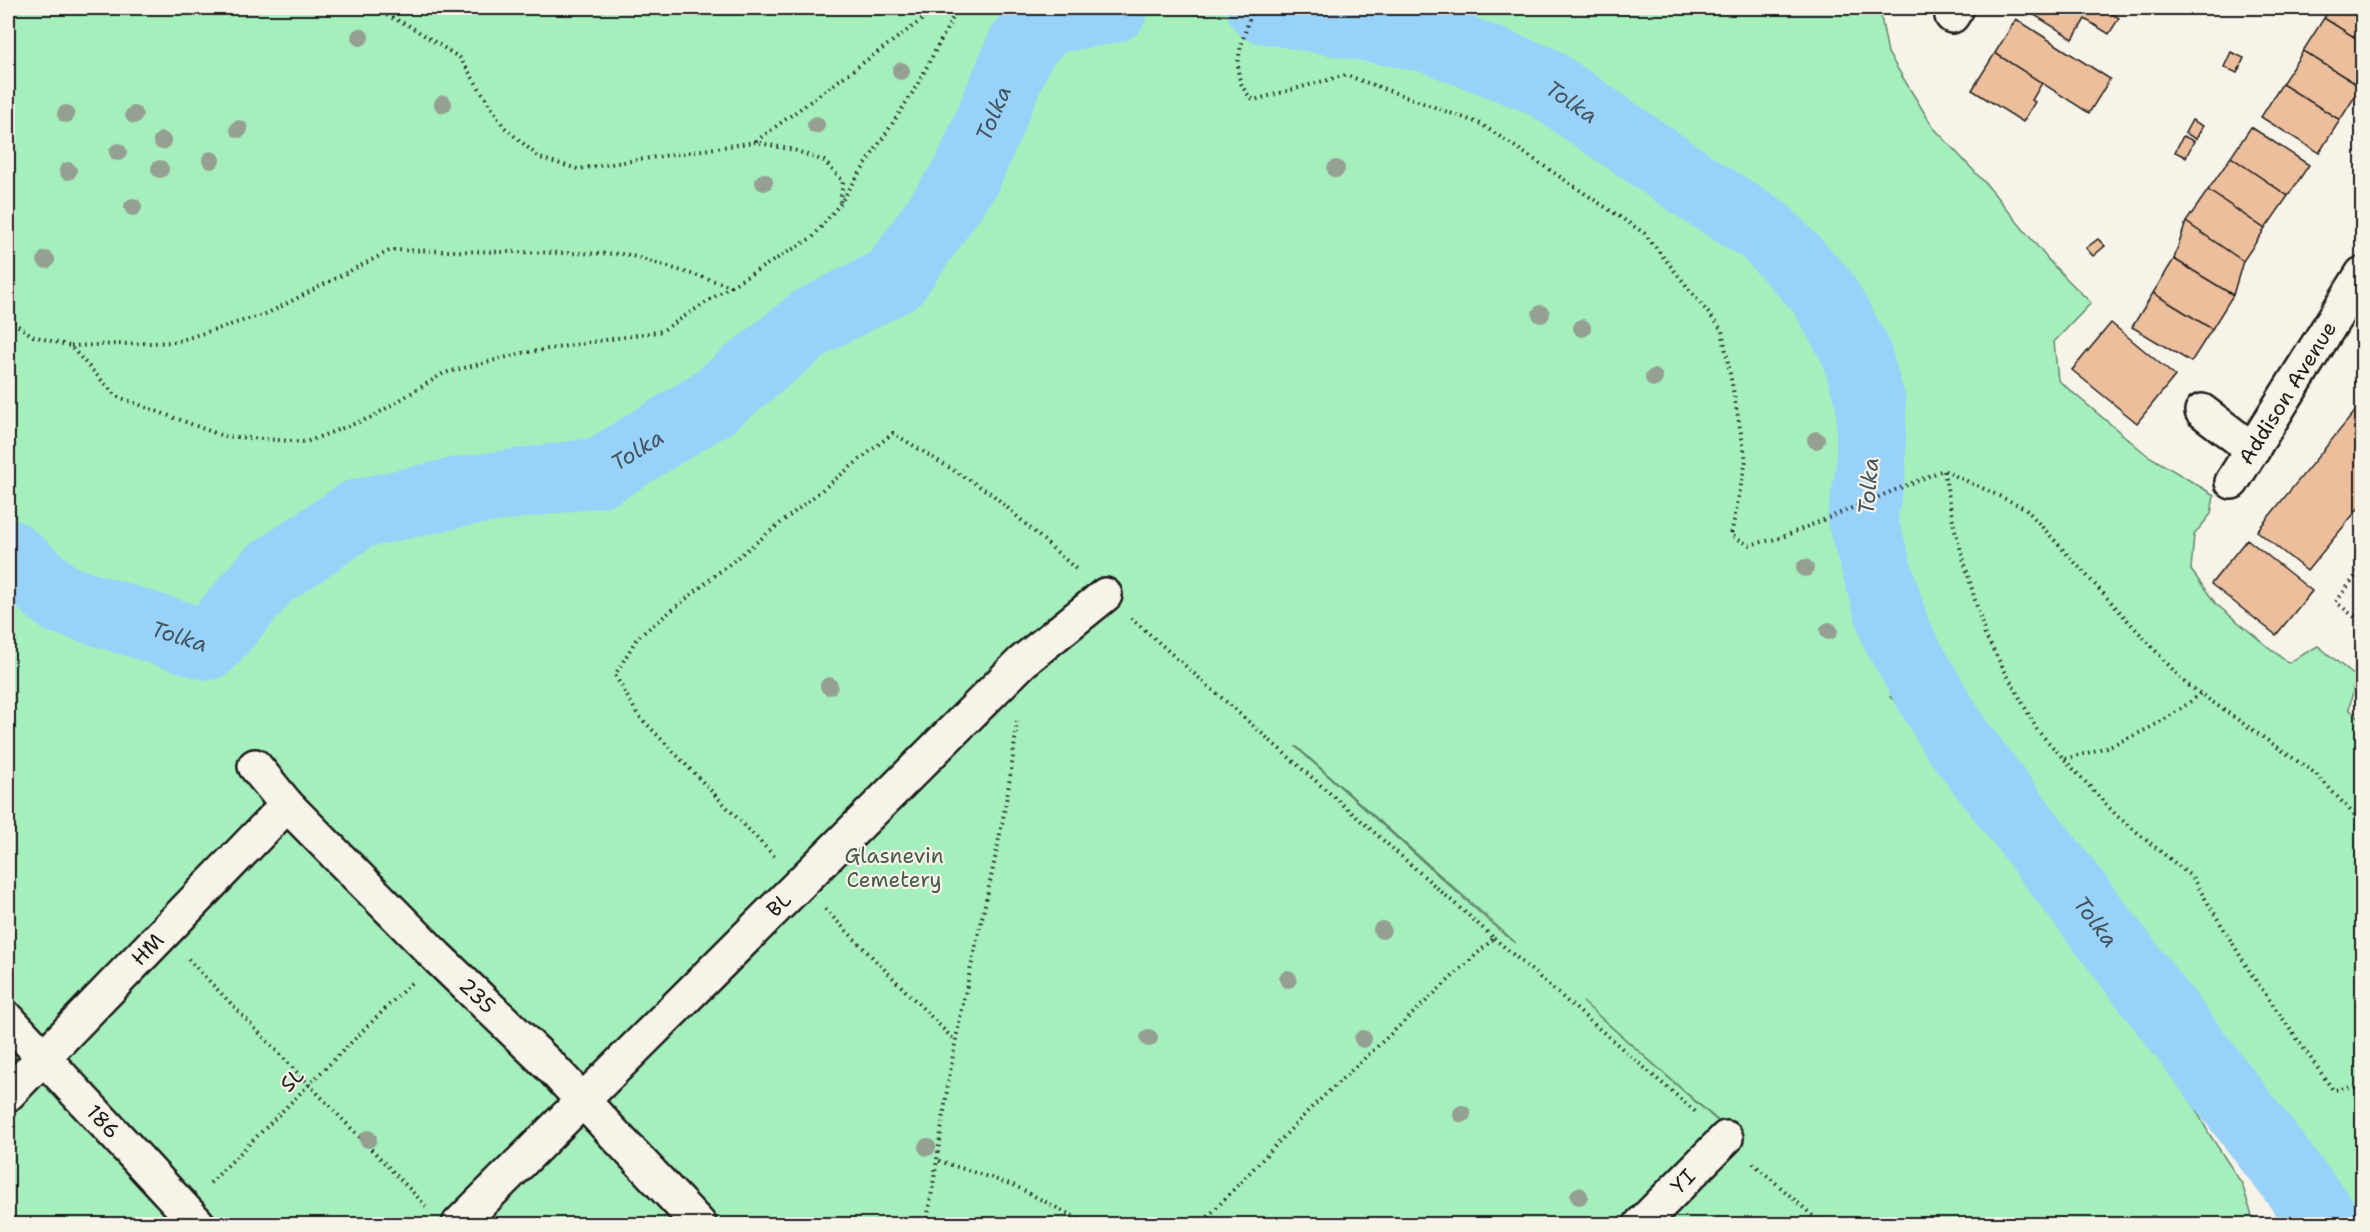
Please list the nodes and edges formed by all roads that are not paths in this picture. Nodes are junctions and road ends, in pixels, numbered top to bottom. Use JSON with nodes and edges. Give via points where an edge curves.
{"nodes":[{"id":1,"x":2362,"y":274,"type":"edge"},
{"id":2,"x":2202,"y":411,"type":"dead end"},
{"id":3,"x":2253,"y":450,"type":"junction"},
{"id":4,"x":2232,"y":482,"type":"dead end"},
{"id":5,"x":1105,"y":595,"type":"road end"},
{"id":6,"x":255,"y":766,"type":"dead end"},
{"id":7,"x":287,"y":805,"type":"junction"},
{"id":8,"x":8,"y":1019,"type":"edge"},
{"id":9,"x":45,"y":1057,"type":"junction"},
{"id":10,"x":8,"y":1094,"type":"edge"},
{"id":11,"x":580,"y":1101,"type":"junction"},
{"id":12,"x":1726,"y":1138,"type":"road end"},
{"id":13,"x":191,"y":1217,"type":"edge"},
{"id":14,"x":459,"y":1224,"type":"edge"},
{"id":15,"x":699,"y":1224,"type":"edge"},
{"id":16,"x":1641,"y":1224,"type":"edge"}],
"edges":[{"from":1,"to":3,"type":"street","name":"Addison Avenue"},
{"from":2,"to":3,"type":"street"},
{"from":3,"to":4,"type":"street","name":"Addison Avenue"},
{"from":5,"to":11,"type":"street","name":"BL","via":[[1022,662]]},
{"from":6,"to":7,"type":"street","name":"235"},
{"from":7,"to":9,"type":"street","name":"HM"},
{"from":7,"to":11,"type":"street","name":"235","via":[[551,1067]]},
{"from":8,"to":9,"type":"street","name":"186"},
{"from":9,"to":10,"type":"street","name":"HM"},
{"from":9,"to":13,"type":"street","name":"186"},
{"from":11,"to":14,"type":"street","name":"BL"},
{"from":11,"to":15,"type":"street","name":"235"},
{"from":12,"to":16,"type":"street","name":"YI"}]}
